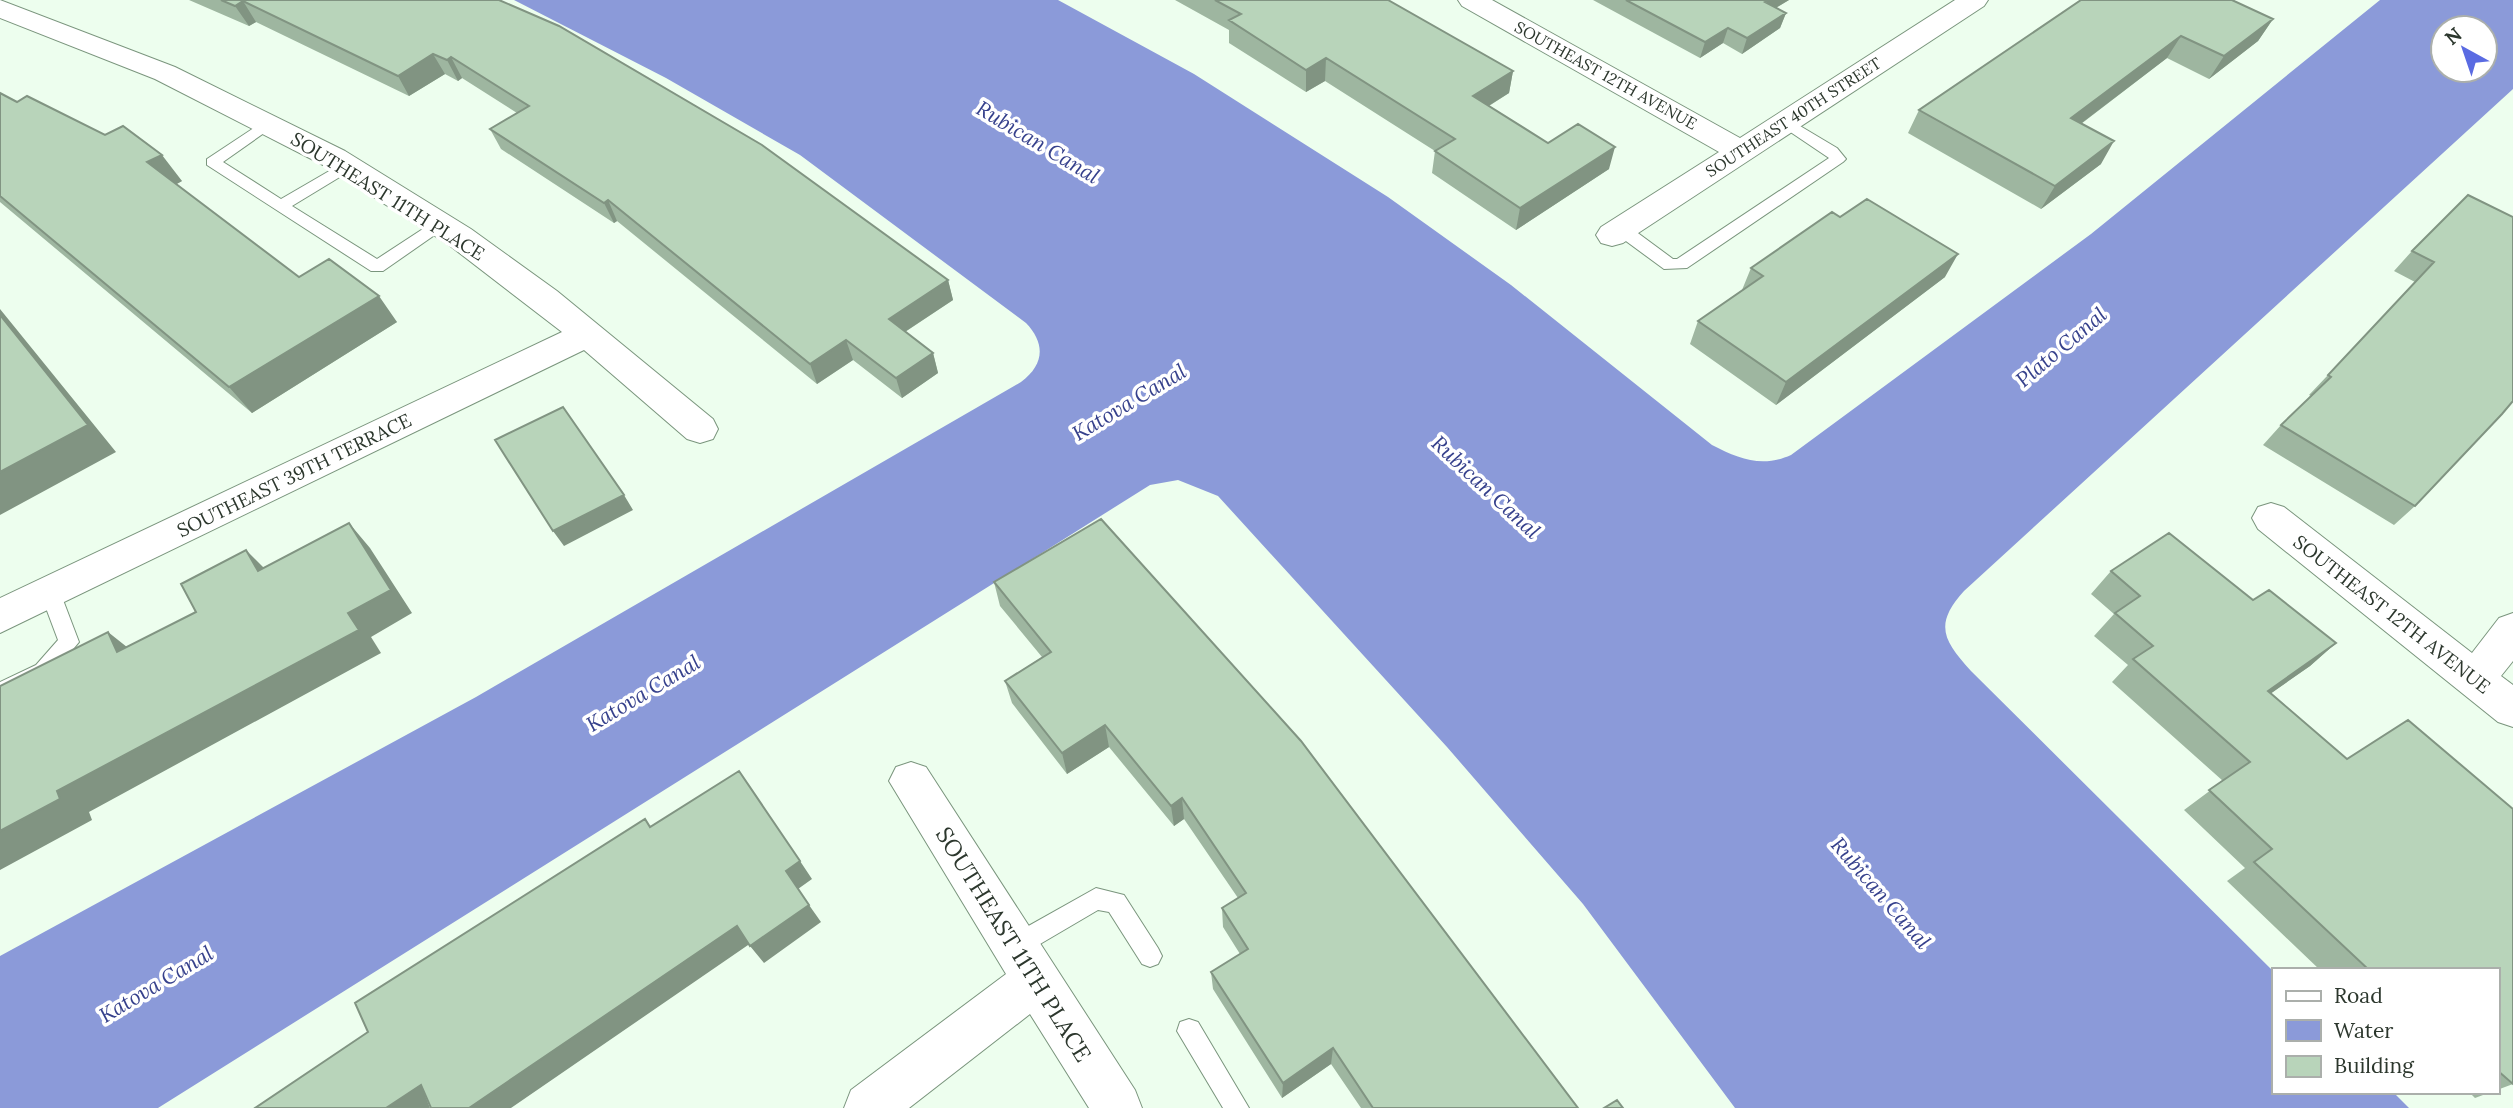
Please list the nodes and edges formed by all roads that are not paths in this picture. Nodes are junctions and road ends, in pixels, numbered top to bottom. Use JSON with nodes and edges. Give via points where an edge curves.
{"nodes":[{"id":1,"x":1472,"y":0,"type":"edge"},
{"id":2,"x":1974,"y":0,"type":"edge"},
{"id":3,"x":0,"y":8,"type":"edge"},
{"id":4,"x":1785,"y":122,"type":"junction"},
{"id":5,"x":269,"y":123,"type":"junction"},
{"id":6,"x":1740,"y":151,"type":"junction"},
{"id":7,"x":348,"y":166,"type":"junction"},
{"id":8,"x":281,"y":206,"type":"junction"},
{"id":9,"x":441,"y":225,"type":"junction"},
{"id":10,"x":1617,"y":232,"type":"joint"},
{"id":11,"x":589,"y":334,"type":"junction"},
{"id":12,"x":700,"y":429,"type":"dead end"},
{"id":13,"x":2272,"y":518,"type":"dead end"},
{"id":14,"x":50,"y":592,"type":"junction"},
{"id":15,"x":0,"y":616,"type":"edge"},
{"id":16,"x":2513,"y":630,"type":"edge"},
{"id":17,"x":2475,"y":679,"type":"junction"},
{"id":18,"x":0,"y":692,"type":"edge"},
{"id":19,"x":2513,"y":709,"type":"edge"},
{"id":20,"x":911,"y":781,"type":"dead end"},
{"id":21,"x":1150,"y":956,"type":"dead end"},
{"id":22,"x":1026,"y":962,"type":"junction"},
{"id":23,"x":1189,"y":1031,"type":"dead end"},
{"id":24,"x":869,"y":1108,"type":"edge"},
{"id":25,"x":1117,"y":1108,"type":"edge"},
{"id":26,"x":1237,"y":1108,"type":"edge"}],
"edges":[{"from":1,"to":6,"type":"street","name":"SOUTHEAST 12TH AVENUE"},
{"from":2,"to":4,"type":"street","name":"SOUTHEAST 40TH STREET"},
{"from":3,"to":5,"type":"street","name":"SOUTHEAST 11TH PLACE","via":[[165,73]]},
{"from":4,"to":6,"type":"street","name":"SOUTHEAST 40TH STREET"},
{"from":4,"to":10,"type":"lane","via":[[1838,159],[1681,264],[1670,265]]},
{"from":5,"to":7,"type":"street","name":"SOUTHEAST 11TH PLACE"},
{"from":5,"to":8,"type":"lane","via":[[212,162]]},
{"from":6,"to":10,"type":"street","name":"SOUTHEAST 40TH STREET"},
{"from":7,"to":8,"type":"lane"},
{"from":7,"to":9,"type":"street","name":"SOUTHEAST 11TH PLACE"},
{"from":8,"to":9,"type":"lane","via":[[377,267]]},
{"from":9,"to":11,"type":"street","name":"SOUTHEAST 11TH PLACE"},
{"from":11,"to":12,"type":"street","name":"SOUTHEAST 11TH PLACE"},
{"from":11,"to":14,"type":"street","name":"SOUTHEAST 39TH TERRACE"},
{"from":13,"to":17,"type":"street","name":"SOUTHEAST 12TH AVENUE"},
{"from":14,"to":15,"type":"street","name":"SOUTHEAST 39TH TERRACE"},
{"from":14,"to":18,"type":"lane","via":[[69,642],[43,671]]},
{"from":16,"to":17,"type":"street"},
{"from":17,"to":19,"type":"street","name":"SOUTHEAST 12TH AVENUE"},
{"from":20,"to":22,"type":"street","name":"SOUTHEAST 11TH PLACE"},
{"from":21,"to":22,"type":"lane","via":[[1116,904],[1096,899]]},
{"from":22,"to":24,"type":"street"},
{"from":22,"to":25,"type":"street","name":"SOUTHEAST 11TH PLACE"},
{"from":23,"to":26,"type":"lane"}]}
